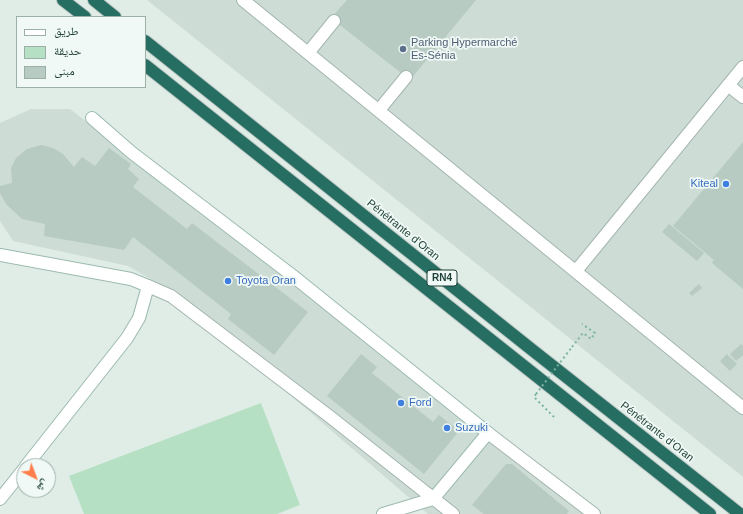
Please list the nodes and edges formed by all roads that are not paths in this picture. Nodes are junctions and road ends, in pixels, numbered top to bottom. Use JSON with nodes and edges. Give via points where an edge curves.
{"nodes":[{"id":1,"x":63,"y":0,"type":"edge"},
{"id":2,"x":94,"y":0,"type":"edge"},
{"id":3,"x":243,"y":0,"type":"edge"},
{"id":4,"x":84,"y":16,"type":"edge"},
{"id":5,"x":114,"y":16,"type":"edge"},
{"id":6,"x":334,"y":21,"type":"dead end"},
{"id":7,"x":146,"y":42,"type":"edge"},
{"id":8,"x":308,"y":53,"type":"junction"},
{"id":9,"x":146,"y":66,"type":"edge"},
{"id":10,"x":743,"y":67,"type":"edge"},
{"id":11,"x":406,"y":77,"type":"dead end"},
{"id":12,"x":728,"y":85,"type":"junction"},
{"id":13,"x":743,"y":97,"type":"edge"},
{"id":14,"x":379,"y":110,"type":"junction"},
{"id":15,"x":92,"y":118,"type":"dead end"},
{"id":16,"x":0,"y":255,"type":"edge"},
{"id":17,"x":576,"y":271,"type":"junction"},
{"id":18,"x":148,"y":286,"type":"junction"},
{"id":19,"x":743,"y":408,"type":"edge"},
{"id":20,"x":488,"y":433,"type":"junction"},
{"id":21,"x":32,"y":458,"type":"edge"},
{"id":22,"x":16,"y":479,"type":"edge"},
{"id":23,"x":0,"y":499,"type":"edge"},
{"id":24,"x":433,"y":499,"type":"junction"},
{"id":25,"x":383,"y":514,"type":"edge"},
{"id":26,"x":453,"y":514,"type":"edge"},
{"id":27,"x":594,"y":514,"type":"edge"},
{"id":28,"x":710,"y":514,"type":"edge"},
{"id":29,"x":740,"y":514,"type":"edge"}],
"edges":[{"from":1,"to":4,"type":"highway"},
{"from":2,"to":5,"type":"highway"},
{"from":3,"to":8,"type":"street"},
{"from":6,"to":8,"type":"street"},
{"from":7,"to":29,"type":"highway","name":"Pénétrante d'Oran","number":"RN4"},
{"from":8,"to":14,"type":"street"},
{"from":9,"to":28,"type":"highway","number":"RN4"},
{"from":10,"to":12,"type":"street"},
{"from":11,"to":14,"type":"street"},
{"from":12,"to":13,"type":"street"},
{"from":12,"to":17,"type":"street"},
{"from":14,"to":17,"type":"street"},
{"from":15,"to":20,"type":"street","via":[[130,152],[293,276]]},
{"from":16,"to":18,"type":"street","via":[[131,279]]},
{"from":17,"to":19,"type":"street"},
{"from":18,"to":21,"type":"street","via":[[139,318],[127,338]]},
{"from":18,"to":24,"type":"street","via":[[171,296]]},
{"from":20,"to":24,"type":"street"},
{"from":20,"to":27,"type":"street"},
{"from":22,"to":23,"type":"street"},
{"from":24,"to":25,"type":"street"},
{"from":24,"to":26,"type":"street"}]}
